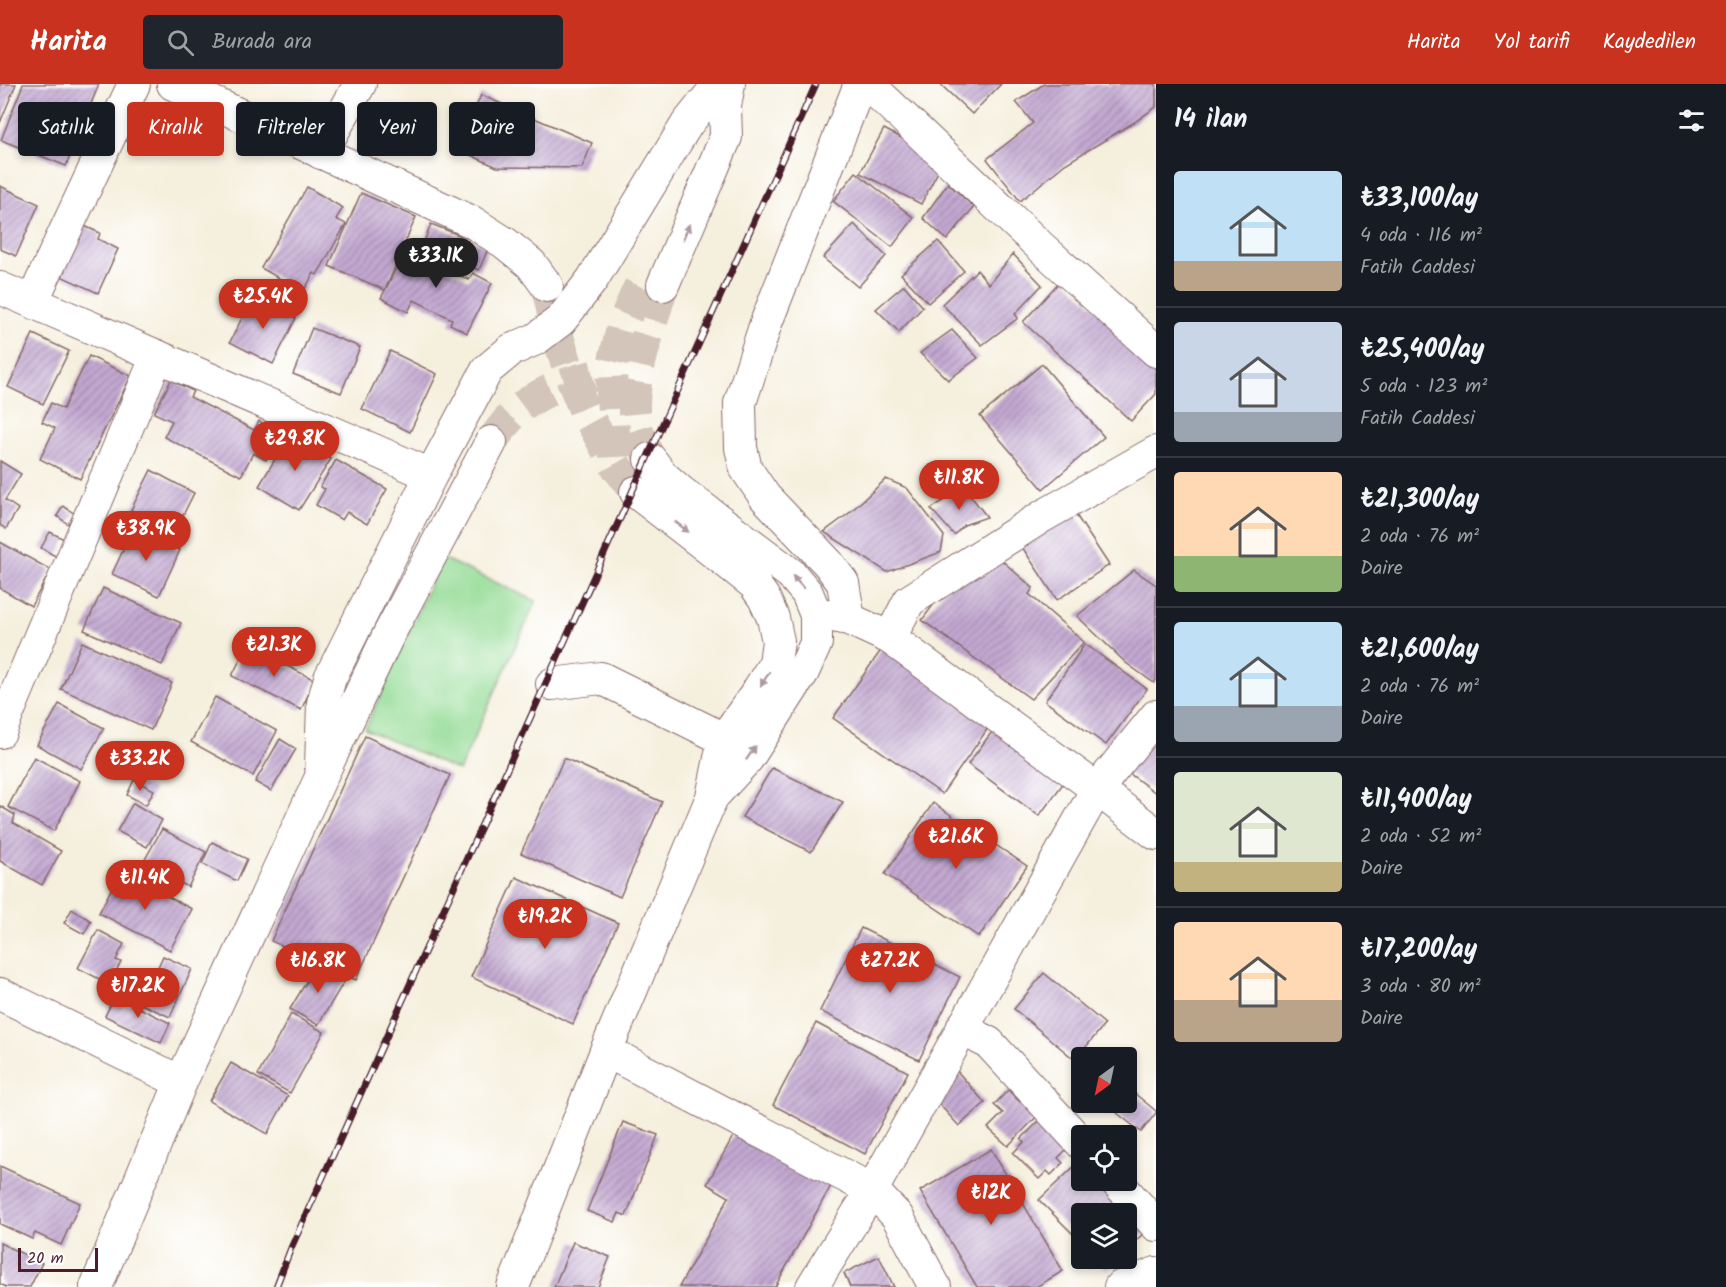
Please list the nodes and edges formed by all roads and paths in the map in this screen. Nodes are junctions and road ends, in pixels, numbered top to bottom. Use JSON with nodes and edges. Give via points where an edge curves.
{"nodes":[{"id":1,"x":134,"y":84,"type":"edge"},
{"id":2,"x":173,"y":84,"type":"edge"},
{"id":3,"x":360,"y":84,"type":"edge"},
{"id":4,"x":719,"y":84,"type":"edge"},
{"id":5,"x":727,"y":84,"type":"edge"},
{"id":6,"x":860,"y":84,"type":"edge"},
{"id":7,"x":868,"y":84,"type":"edge"},
{"id":8,"x":227,"y":95,"type":"edge"},
{"id":9,"x":345,"y":111,"type":"edge"},
{"id":10,"x":328,"y":156,"type":"edge"},
{"id":11,"x":655,"y":279,"type":"tunnel mouth"},
{"id":12,"x":547,"y":286,"type":"tunnel mouth"},
{"id":13,"x":0,"y":288,"type":"edge"},
{"id":14,"x":33,"y":302,"type":"junction"},
{"id":15,"x":1156,"y":351,"type":"edge"},
{"id":16,"x":157,"y":356,"type":"junction"},
{"id":17,"x":490,"y":442,"type":"tunnel mouth"},
{"id":18,"x":1156,"y":452,"type":"edge"},
{"id":19,"x":650,"y":459,"type":"tunnel mouth"},
{"id":20,"x":430,"y":475,"type":"junction"},
{"id":21,"x":636,"y":492,"type":"tunnel mouth"},
{"id":22,"x":814,"y":613,"type":"junction"},
{"id":23,"x":849,"y":619,"type":"junction"},
{"id":24,"x":890,"y":638,"type":"junction"},
{"id":25,"x":552,"y":684,"type":"dead end"},
{"id":26,"x":1156,"y":716,"type":"edge"},
{"id":27,"x":0,"y":732,"type":"edge"},
{"id":28,"x":724,"y":739,"type":"junction"},
{"id":29,"x":321,"y":777,"type":"junction"},
{"id":30,"x":1097,"y":789,"type":"junction"},
{"id":31,"x":712,"y":797,"type":"junction"},
{"id":32,"x":1156,"y":834,"type":"edge"},
{"id":33,"x":0,"y":994,"type":"edge"},
{"id":34,"x":963,"y":1026,"type":"junction"},
{"id":35,"x":606,"y":1051,"type":"junction"},
{"id":36,"x":181,"y":1082,"type":"junction"},
{"id":37,"x":1071,"y":1132,"type":"edge"},
{"id":38,"x":872,"y":1190,"type":"junction"},
{"id":39,"x":1125,"y":1191,"type":"edge"},
{"id":40,"x":1156,"y":1225,"type":"edge"},
{"id":41,"x":1156,"y":1273,"type":"edge"},
{"id":42,"x":96,"y":1287,"type":"edge"},
{"id":43,"x":513,"y":1287,"type":"edge"},
{"id":44,"x":812,"y":1287,"type":"edge"},
{"id":45,"x":935,"y":1287,"type":"edge"},
{"id":46,"x":1120,"y":1287,"type":"edge"}],
"edges":[{"from":1,"to":14,"type":"street"},
{"from":2,"to":8,"type":"street"},
{"from":3,"to":9,"type":"street"},
{"from":4,"to":20,"type":"street","via":[[687,124],[592,280],[561,320],[536,339],[511,350],[488,370]]},
{"from":5,"to":11,"type":"street","via":[[726,137]]},
{"from":6,"to":23,"type":"street","via":[[766,323],[740,403],[741,448],[746,469],[765,497],[843,583]]},
{"from":7,"to":15,"type":"street"},
{"from":10,"to":12,"type":"street","via":[[472,222],[531,264]]},
{"from":13,"to":14,"type":"street"},
{"from":14,"to":16,"type":"street"},
{"from":16,"to":20,"type":"street"},
{"from":16,"to":27,"type":"street"},
{"from":17,"to":29,"type":"street","via":[[388,636]]},
{"from":18,"to":24,"type":"street","via":[[1043,516],[909,601]]},
{"from":22,"to":19,"type":"street","one_way":true,"via":[[807,593],[791,574],[680,491]]},
{"from":20,"to":29,"type":"street","via":[[330,678],[323,703]]},
{"from":21,"to":28,"type":"street","one_way":true,"via":[[754,584],[772,618],[778,641],[775,663]]},
{"from":22,"to":23,"type":"street"},
{"from":31,"to":22,"type":"street","one_way":true,"via":[[748,758],[803,672],[816,643]]},
{"from":23,"to":24,"type":"street"},
{"from":24,"to":30,"type":"street"},
{"from":25,"to":28,"type":"street","via":[[601,678]]},
{"from":26,"to":30,"type":"street"},
{"from":28,"to":31,"type":"street"},
{"from":29,"to":36,"type":"street"},
{"from":30,"to":32,"type":"street"},
{"from":30,"to":34,"type":"street"},
{"from":31,"to":35,"type":"street"},
{"from":33,"to":36,"type":"street"},
{"from":34,"to":37,"type":"street","via":[[989,1043]]},
{"from":34,"to":38,"type":"street"},
{"from":35,"to":38,"type":"street"},
{"from":35,"to":43,"type":"street"},
{"from":36,"to":42,"type":"street"},
{"from":38,"to":44,"type":"street"},
{"from":38,"to":45,"type":"street","via":[[897,1216]]},
{"from":39,"to":40,"type":"street"},
{"from":41,"to":46,"type":"street"}]}
